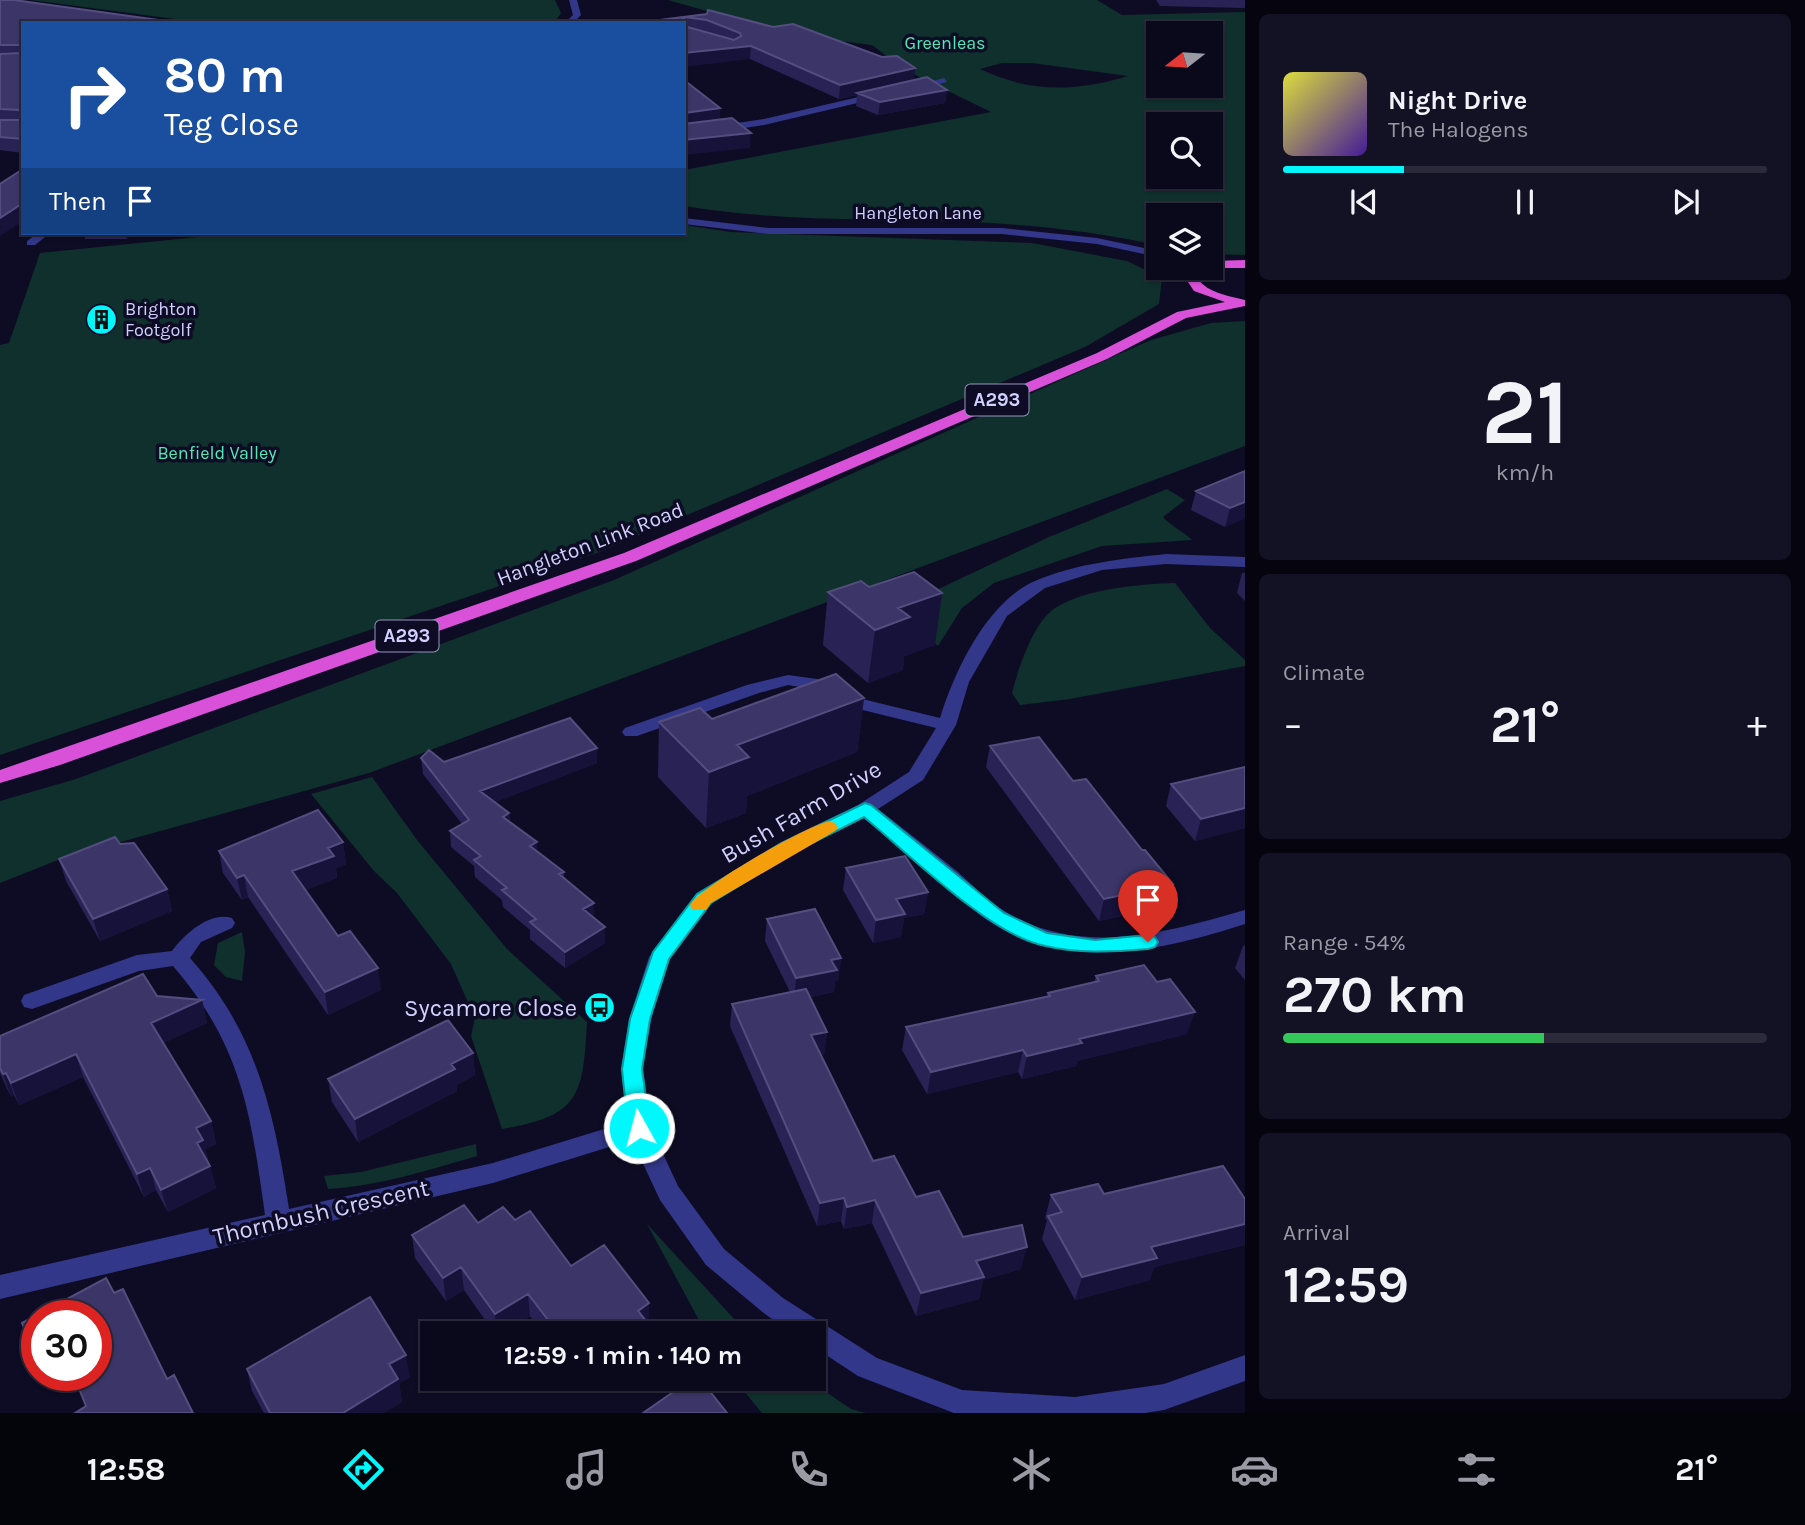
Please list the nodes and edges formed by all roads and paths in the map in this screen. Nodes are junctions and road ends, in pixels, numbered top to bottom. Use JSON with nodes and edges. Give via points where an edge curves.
{"nodes":[{"id":1,"x":573,"y":0,"type":"edge"},
{"id":2,"x":571,"y":21,"type":"edge"},
{"id":3,"x":944,"y":80,"type":"dead end"},
{"id":4,"x":904,"y":89,"type":"edge"},
{"id":5,"x":891,"y":93,"type":"edge"},
{"id":6,"x":686,"y":134,"type":"edge"},
{"id":7,"x":686,"y":221,"type":"edge"},
{"id":8,"x":42,"y":235,"type":"edge"},
{"id":9,"x":31,"y":243,"type":"dead end"},
{"id":10,"x":1146,"y":253,"type":"edge"},
{"id":11,"x":1223,"y":263,"type":"edge"},
{"id":12,"x":1245,"y":264,"type":"edge"},
{"id":13,"x":1191,"y":280,"type":"edge"},
{"id":14,"x":1195,"y":280,"type":"edge"},
{"id":15,"x":1195,"y":283,"type":"junction"},
{"id":16,"x":1243,"y":303,"type":"edge"},
{"id":17,"x":1182,"y":315,"type":"junction"},
{"id":18,"x":1245,"y":562,"type":"edge"},
{"id":19,"x":947,"y":725,"type":"junction"},
{"id":20,"x":631,"y":732,"type":"dead end"},
{"id":21,"x":0,"y":777,"type":"edge"},
{"id":22,"x":865,"y":809,"type":"junction"},
{"id":23,"x":1245,"y":917,"type":"edge"},
{"id":24,"x":225,"y":923,"type":"dead end"},
{"id":25,"x":178,"y":958,"type":"junction"},
{"id":26,"x":32,"y":1001,"type":"dead end"},
{"id":27,"x":639,"y":1128,"type":"junction"},
{"id":28,"x":279,"y":1222,"type":"junction"},
{"id":29,"x":0,"y":1287,"type":"edge"},
{"id":30,"x":1245,"y":1368,"type":"edge"}],
"edges":[{"from":1,"to":2,"type":"street","via":[[577,15]]},
{"from":3,"to":4,"type":"street"},
{"from":5,"to":6,"type":"street","via":[[764,122]]},
{"from":7,"to":10,"type":"street","name":"Hangleton Lane","via":[[769,231],[1002,231],[1097,241]]},
{"from":8,"to":9,"type":"street"},
{"from":11,"to":12,"type":"highway"},
{"from":13,"to":15,"type":"street"},
{"from":14,"to":15,"type":"highway"},
{"from":15,"to":16,"type":"highway","via":[[1216,297]]},
{"from":15,"to":17,"type":"highway"},
{"from":16,"to":17,"type":"highway","name":"Hangleton Link Road","number":"A293"},
{"from":17,"to":21,"type":"highway","name":"Hangleton Link Road","number":"A293","via":[[1102,356],[630,557]]},
{"from":18,"to":19,"type":"street","name":"Bush Farm Drive","via":[[1166,559],[1100,566],[1039,585],[1001,612],[960,682]]},
{"from":19,"to":20,"type":"street","via":[[836,698],[811,683],[788,680]]},
{"from":19,"to":22,"type":"street","name":"Bush Farm Drive","via":[[916,776]]},
{"from":22,"to":23,"type":"street","via":[[998,917],[1043,939],[1095,947],[1148,942],[1198,933]]},
{"from":22,"to":27,"type":"street","name":"Bush Farm Drive","via":[[788,847],[704,898],[660,957],[640,1019],[632,1069]]},
{"from":24,"to":25,"type":"street","via":[[194,937]]},
{"from":25,"to":26,"type":"street","via":[[137,963]]},
{"from":25,"to":28,"type":"street","via":[[214,1000],[241,1048],[262,1111]]},
{"from":27,"to":28,"type":"street","name":"Thornbush Crescent","via":[[528,1164]]},
{"from":27,"to":30,"type":"street","name":"Bush Farm Drive","via":[[668,1193],[715,1257],[774,1306],[868,1367],[962,1403],[1075,1410],[1164,1397]]},
{"from":28,"to":29,"type":"street","name":"Thornbush Crescent"}]}
